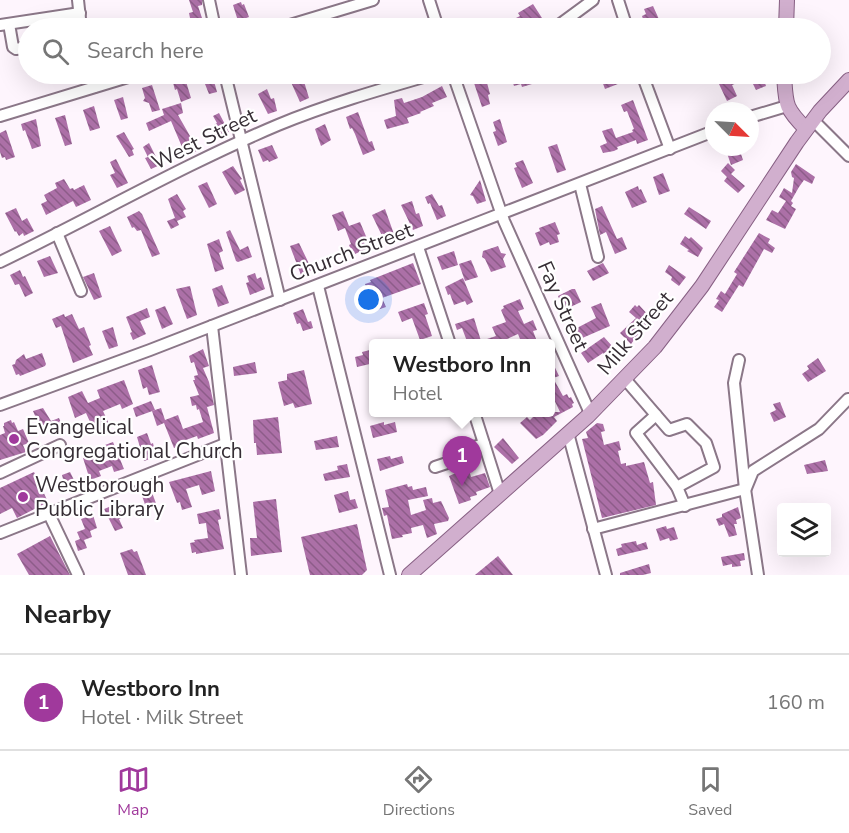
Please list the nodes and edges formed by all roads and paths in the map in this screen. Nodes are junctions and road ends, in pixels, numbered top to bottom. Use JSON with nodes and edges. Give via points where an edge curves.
{"nodes":[{"id":1,"x":78,"y":0,"type":"edge"},
{"id":2,"x":209,"y":0,"type":"edge"},
{"id":3,"x":372,"y":0,"type":"edge"},
{"id":4,"x":429,"y":0,"type":"edge"},
{"id":5,"x":593,"y":0,"type":"edge"},
{"id":6,"x":618,"y":0,"type":"edge"},
{"id":7,"x":787,"y":0,"type":"edge"},
{"id":8,"x":80,"y":13,"type":"junction"},
{"id":9,"x":48,"y":18,"type":"edge"},
{"id":10,"x":80,"y":18,"type":"edge"},
{"id":11,"x":213,"y":18,"type":"edge"},
{"id":12,"x":313,"y":18,"type":"edge"},
{"id":13,"x":435,"y":18,"type":"edge"},
{"id":14,"x":569,"y":18,"type":"edge"},
{"id":15,"x":624,"y":18,"type":"edge"},
{"id":16,"x":786,"y":18,"type":"edge"},
{"id":17,"x":4,"y":25,"type":"edge"},
{"id":18,"x":18,"y":49,"type":"edge"},
{"id":19,"x":849,"y":80,"type":"edge"},
{"id":20,"x":93,"y":84,"type":"edge"},
{"id":21,"x":104,"y":84,"type":"edge"},
{"id":22,"x":228,"y":84,"type":"edge"},
{"id":23,"x":401,"y":84,"type":"edge"},
{"id":24,"x":456,"y":84,"type":"edge"},
{"id":25,"x":646,"y":84,"type":"edge"},
{"id":26,"x":785,"y":84,"type":"edge"},
{"id":27,"x":94,"y":87,"type":"junction"},
{"id":28,"x":787,"y":106,"type":"junction"},
{"id":29,"x":759,"y":114,"type":"edge"},
{"id":30,"x":0,"y":116,"type":"edge"},
{"id":31,"x":810,"y":124,"type":"junction"},
{"id":32,"x":705,"y":135,"type":"edge"},
{"id":33,"x":242,"y":141,"type":"junction"},
{"id":34,"x":670,"y":149,"type":"junction"},
{"id":35,"x":849,"y":156,"type":"edge"},
{"id":36,"x":580,"y":184,"type":"junction"},
{"id":37,"x":502,"y":214,"type":"junction"},
{"id":38,"x":57,"y":233,"type":"junction"},
{"id":39,"x":418,"y":247,"type":"junction"},
{"id":40,"x":598,"y":257,"type":"dead end"},
{"id":41,"x":0,"y":262,"type":"edge"},
{"id":42,"x":318,"y":285,"type":"junction"},
{"id":43,"x":81,"y":291,"type":"dead end"},
{"id":44,"x":280,"y":300,"type":"junction"},
{"id":45,"x":212,"y":326,"type":"junction"},
{"id":46,"x":448,"y":339,"type":"edge"},
{"id":47,"x":739,"y":360,"type":"dead end"},
{"id":48,"x":625,"y":378,"type":"junction"},
{"id":49,"x":848,"y":399,"type":"dead end"},
{"id":50,"x":0,"y":405,"type":"edge"},
{"id":51,"x":590,"y":413,"type":"junction"},
{"id":52,"x":656,"y":415,"type":"junction"},
{"id":53,"x":476,"y":417,"type":"edge"},
{"id":54,"x":568,"y":433,"type":"junction"},
{"id":55,"x":225,"y":444,"type":"junction"},
{"id":56,"x":484,"y":444,"type":"junction"},
{"id":57,"x":60,"y":445,"type":"dead end"},
{"id":58,"x":435,"y":466,"type":"dead end"},
{"id":59,"x":0,"y":473,"type":"edge"},
{"id":60,"x":677,"y":487,"type":"junction"},
{"id":61,"x":745,"y":489,"type":"junction"},
{"id":62,"x":500,"y":494,"type":"junction"},
{"id":63,"x":685,"y":506,"type":"junction"},
{"id":64,"x":49,"y":514,"type":"junction"},
{"id":65,"x":593,"y":529,"type":"junction"},
{"id":66,"x":0,"y":533,"type":"edge"},
{"id":67,"x":78,"y":575,"type":"edge"},
{"id":68,"x":241,"y":575,"type":"edge"},
{"id":69,"x":390,"y":575,"type":"edge"},
{"id":70,"x":409,"y":575,"type":"edge"},
{"id":71,"x":606,"y":575,"type":"edge"},
{"id":72,"x":758,"y":575,"type":"edge"}],
"edges":[{"from":1,"to":8,"type":"street"},
{"from":2,"to":11,"type":"street"},
{"from":3,"to":12,"type":"street"},
{"from":4,"to":13,"type":"street"},
{"from":5,"to":14,"type":"street"},
{"from":6,"to":15,"type":"street"},
{"from":7,"to":16,"type":"main road"},
{"from":8,"to":9,"type":"street"},
{"from":8,"to":10,"type":"street"},
{"from":17,"to":18,"type":"street","via":[[13,47]]},
{"from":19,"to":31,"type":"main road","name":"Milk Street"},
{"from":20,"to":27,"type":"street"},
{"from":21,"to":27,"type":"street"},
{"from":22,"to":33,"type":"street"},
{"from":23,"to":33,"type":"street","name":"West Street","via":[[280,124]]},
{"from":24,"to":37,"type":"street","name":"Fay Street"},
{"from":25,"to":34,"type":"street"},
{"from":26,"to":28,"type":"main road"},
{"from":27,"to":30,"type":"street"},
{"from":28,"to":29,"type":"street"},
{"from":28,"to":31,"type":"main road","via":[[791,114]]},
{"from":31,"to":35,"type":"street"},
{"from":31,"to":48,"type":"main road","name":"Milk Street","via":[[691,302],[662,340]]},
{"from":32,"to":34,"type":"street","name":"Church Street"},
{"from":33,"to":38,"type":"street","name":"West Street"},
{"from":33,"to":44,"type":"street"},
{"from":34,"to":36,"type":"street","name":"Church Street"},
{"from":36,"to":37,"type":"street","name":"Church Street"},
{"from":36,"to":40,"type":"street"},
{"from":37,"to":39,"type":"street","name":"Church Street"},
{"from":37,"to":51,"type":"street","name":"Fay Street"},
{"from":38,"to":41,"type":"street","name":"West Street"},
{"from":38,"to":43,"type":"street"},
{"from":39,"to":42,"type":"street","name":"Church Street"},
{"from":39,"to":46,"type":"street"},
{"from":42,"to":44,"type":"street","name":"Church Street"},
{"from":42,"to":69,"type":"street"},
{"from":44,"to":45,"type":"street","name":"Church Street"},
{"from":45,"to":50,"type":"street","name":"Church Street"},
{"from":45,"to":55,"type":"street"},
{"from":47,"to":61,"type":"street","via":[[734,383]]},
{"from":48,"to":51,"type":"main road","name":"Milk Street"},
{"from":48,"to":52,"type":"street"},
{"from":49,"to":61,"type":"street","via":[[819,429],[753,471]]},
{"from":51,"to":54,"type":"main road","name":"Milk Street"},
{"from":52,"to":60,"type":"street","via":[[636,433]]},
{"from":52,"to":60,"type":"street","via":[[669,430],[687,424],[706,443],[714,467]]},
{"from":53,"to":56,"type":"street"},
{"from":54,"to":62,"type":"main road","name":"Milk Street"},
{"from":54,"to":65,"type":"street"},
{"from":55,"to":64,"type":"street"},
{"from":55,"to":68,"type":"street"},
{"from":56,"to":58,"type":"street","via":[[464,450],[459,459]]},
{"from":56,"to":62,"type":"street"},
{"from":57,"to":59,"type":"street"},
{"from":60,"to":63,"type":"street"},
{"from":61,"to":63,"type":"street"},
{"from":61,"to":72,"type":"street"},
{"from":62,"to":70,"type":"main road","name":"Milk Street"},
{"from":63,"to":65,"type":"street"},
{"from":64,"to":66,"type":"street"},
{"from":64,"to":67,"type":"street"},
{"from":65,"to":71,"type":"street"}]}
